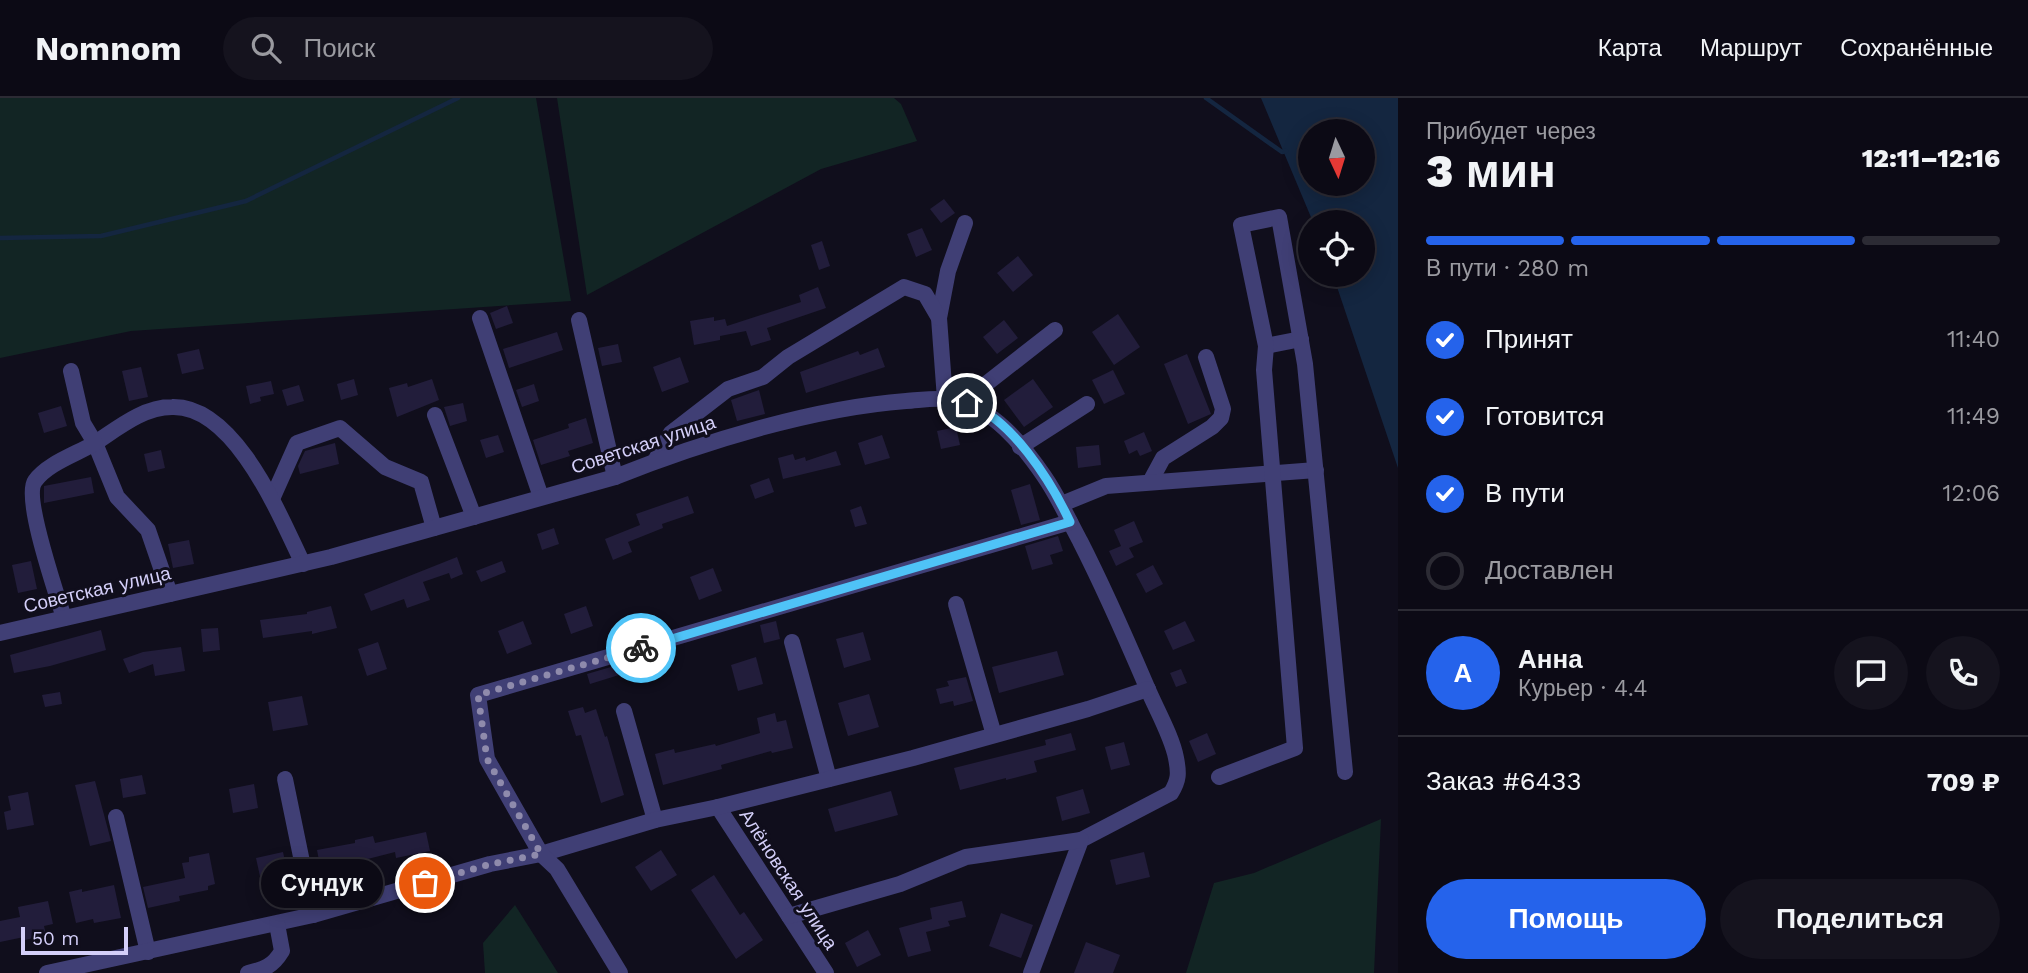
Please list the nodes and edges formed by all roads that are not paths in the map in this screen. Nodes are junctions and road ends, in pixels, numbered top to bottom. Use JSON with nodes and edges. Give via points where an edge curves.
{"nodes":[{"id":1,"x":965,"y":223,"type":"dead end"},
{"id":2,"x":480,"y":318,"type":"dead end"},
{"id":3,"x":939,"y":318,"type":"junction"},
{"id":4,"x":579,"y":320,"type":"dead end"},
{"id":5,"x":1055,"y":330,"type":"dead end"},
{"id":6,"x":1301,"y":339,"type":"junction"},
{"id":7,"x":1266,"y":346,"type":"junction"},
{"id":8,"x":1206,"y":357,"type":"dead end"},
{"id":9,"x":71,"y":371,"type":"dead end"},
{"id":10,"x":945,"y":399,"type":"junction"},
{"id":11,"x":967,"y":403,"type":"junction"},
{"id":12,"x":1087,"y":404,"type":"dead end"},
{"id":13,"x":435,"y":415,"type":"dead end"},
{"id":14,"x":95,"y":443,"type":"junction"},
{"id":15,"x":1020,"y":447,"type":"junction"},
{"id":16,"x":655,"y":461,"type":"junction"},
{"id":17,"x":1316,"y":470,"type":"junction"},
{"id":18,"x":1273,"y":473,"type":"junction"},
{"id":19,"x":615,"y":477,"type":"junction"},
{"id":20,"x":1150,"y":482,"type":"junction"},
{"id":21,"x":541,"y":498,"type":"junction"},
{"id":22,"x":272,"y":499,"type":"junction"},
{"id":23,"x":1062,"y":504,"type":"junction"},
{"id":24,"x":474,"y":516,"type":"junction"},
{"id":25,"x":1070,"y":522,"type":"junction"},
{"id":26,"x":434,"y":528,"type":"junction"},
{"id":27,"x":303,"y":564,"type":"junction"},
{"id":28,"x":170,"y":594,"type":"junction"},
{"id":29,"x":956,"y":604,"type":"dead end"},
{"id":30,"x":64,"y":618,"type":"junction"},
{"id":31,"x":0,"y":633,"type":"edge"},
{"id":32,"x":792,"y":642,"type":"dead end"},
{"id":33,"x":1148,"y":689,"type":"junction"},
{"id":34,"x":624,"y":711,"type":"dead end"},
{"id":35,"x":994,"y":735,"type":"junction"},
{"id":36,"x":1345,"y":772,"type":"dead end"},
{"id":37,"x":1219,"y":777,"type":"dead end"},
{"id":38,"x":285,"y":779,"type":"dead end"},
{"id":39,"x":829,"y":779,"type":"junction"},
{"id":40,"x":718,"y":807,"type":"junction"},
{"id":41,"x":116,"y":817,"type":"dead end"},
{"id":42,"x":655,"y":820,"type":"junction"},
{"id":43,"x":1081,"y":840,"type":"junction"},
{"id":44,"x":541,"y":854,"type":"junction"},
{"id":45,"x":313,"y":915,"type":"junction"},
{"id":46,"x":789,"y":916,"type":"junction"},
{"id":47,"x":277,"y":924,"type":"junction"},
{"id":48,"x":148,"y":952,"type":"junction"},
{"id":49,"x":47,"y":973,"type":"edge"},
{"id":50,"x":248,"y":973,"type":"edge"},
{"id":51,"x":621,"y":973,"type":"edge"},
{"id":52,"x":826,"y":973,"type":"edge"},
{"id":53,"x":1031,"y":973,"type":"edge"}],
"edges":[{"from":1,"to":3,"type":"street","via":[[948,271]]},
{"from":2,"to":21,"type":"street"},
{"from":3,"to":10,"type":"street"},
{"from":3,"to":16,"type":"street","via":[[925,293],[904,287],[763,377],[728,389],[671,433]]},
{"from":4,"to":19,"type":"street"},
{"from":5,"to":11,"type":"street"},
{"from":6,"to":7,"type":"street"},
{"from":6,"to":7,"type":"street","via":[[1279,217],[1241,225]]},
{"from":6,"to":17,"type":"street"},
{"from":7,"to":18,"type":"street"},
{"from":8,"to":20,"type":"street","via":[[1223,409],[1221,418],[1163,458]]},
{"from":9,"to":14,"type":"street","via":[[83,423]]},
{"from":10,"to":11,"type":"street","name":"Советская улица"},
{"from":10,"to":16,"type":"street","name":"Советская улица","via":[[876,403],[786,422]]},
{"from":11,"to":15,"type":"street","name":"Советская улица","via":[[988,414]]},
{"from":12,"to":15,"type":"street"},
{"from":13,"to":24,"type":"street"},
{"from":14,"to":22,"type":"street","via":[[139,415],[172,407],[195,411],[216,423]]},
{"from":14,"to":28,"type":"street","via":[[117,497],[148,530]]},
{"from":14,"to":30,"type":"street","via":[[42,473],[33,484],[32,506]]},
{"from":15,"to":23,"type":"street","name":"Советская улица"},
{"from":16,"to":19,"type":"street","name":"Советская улица"},
{"from":17,"to":18,"type":"street"},
{"from":17,"to":36,"type":"street"},
{"from":18,"to":20,"type":"street"},
{"from":18,"to":37,"type":"street","via":[[1295,748]]},
{"from":19,"to":21,"type":"street","name":"Советская улица"},
{"from":20,"to":23,"type":"street","via":[[1106,486]]},
{"from":21,"to":24,"type":"street","name":"Советская улица"},
{"from":22,"to":26,"type":"street","via":[[297,443],[340,428],[385,467],[421,482]]},
{"from":22,"to":27,"type":"street"},
{"from":23,"to":25,"type":"street","name":"Советская улица"},
{"from":24,"to":26,"type":"street","name":"Советская улица"},
{"from":25,"to":33,"type":"street","name":"Советская улица"},
{"from":25,"to":44,"type":"street","via":[[478,695],[487,759]]},
{"from":26,"to":27,"type":"street","name":"Советская улица"},
{"from":27,"to":28,"type":"street","name":"Советская улица"},
{"from":28,"to":30,"type":"street","name":"Советская улица"},
{"from":29,"to":35,"type":"street"},
{"from":30,"to":31,"type":"street","name":"Советская улица"},
{"from":32,"to":39,"type":"street"},
{"from":33,"to":35,"type":"street"},
{"from":33,"to":43,"type":"street","via":[[1176,755],[1179,780],[1171,793]]},
{"from":34,"to":42,"type":"street"},
{"from":35,"to":39,"type":"street"},
{"from":38,"to":45,"type":"street"},
{"from":39,"to":40,"type":"street"},
{"from":40,"to":42,"type":"street"},
{"from":40,"to":46,"type":"street","name":"Алёновская улица"},
{"from":41,"to":48,"type":"street"},
{"from":42,"to":44,"type":"street"},
{"from":43,"to":46,"type":"street","via":[[967,857],[900,884]]},
{"from":43,"to":53,"type":"street"},
{"from":44,"to":45,"type":"street"},
{"from":44,"to":51,"type":"street","via":[[557,869]]},
{"from":45,"to":47,"type":"street"},
{"from":46,"to":52,"type":"street","name":"Алёновская улица"},
{"from":47,"to":48,"type":"street"},
{"from":47,"to":50,"type":"street","via":[[282,951],[274,964]]},
{"from":48,"to":49,"type":"street"}]}
